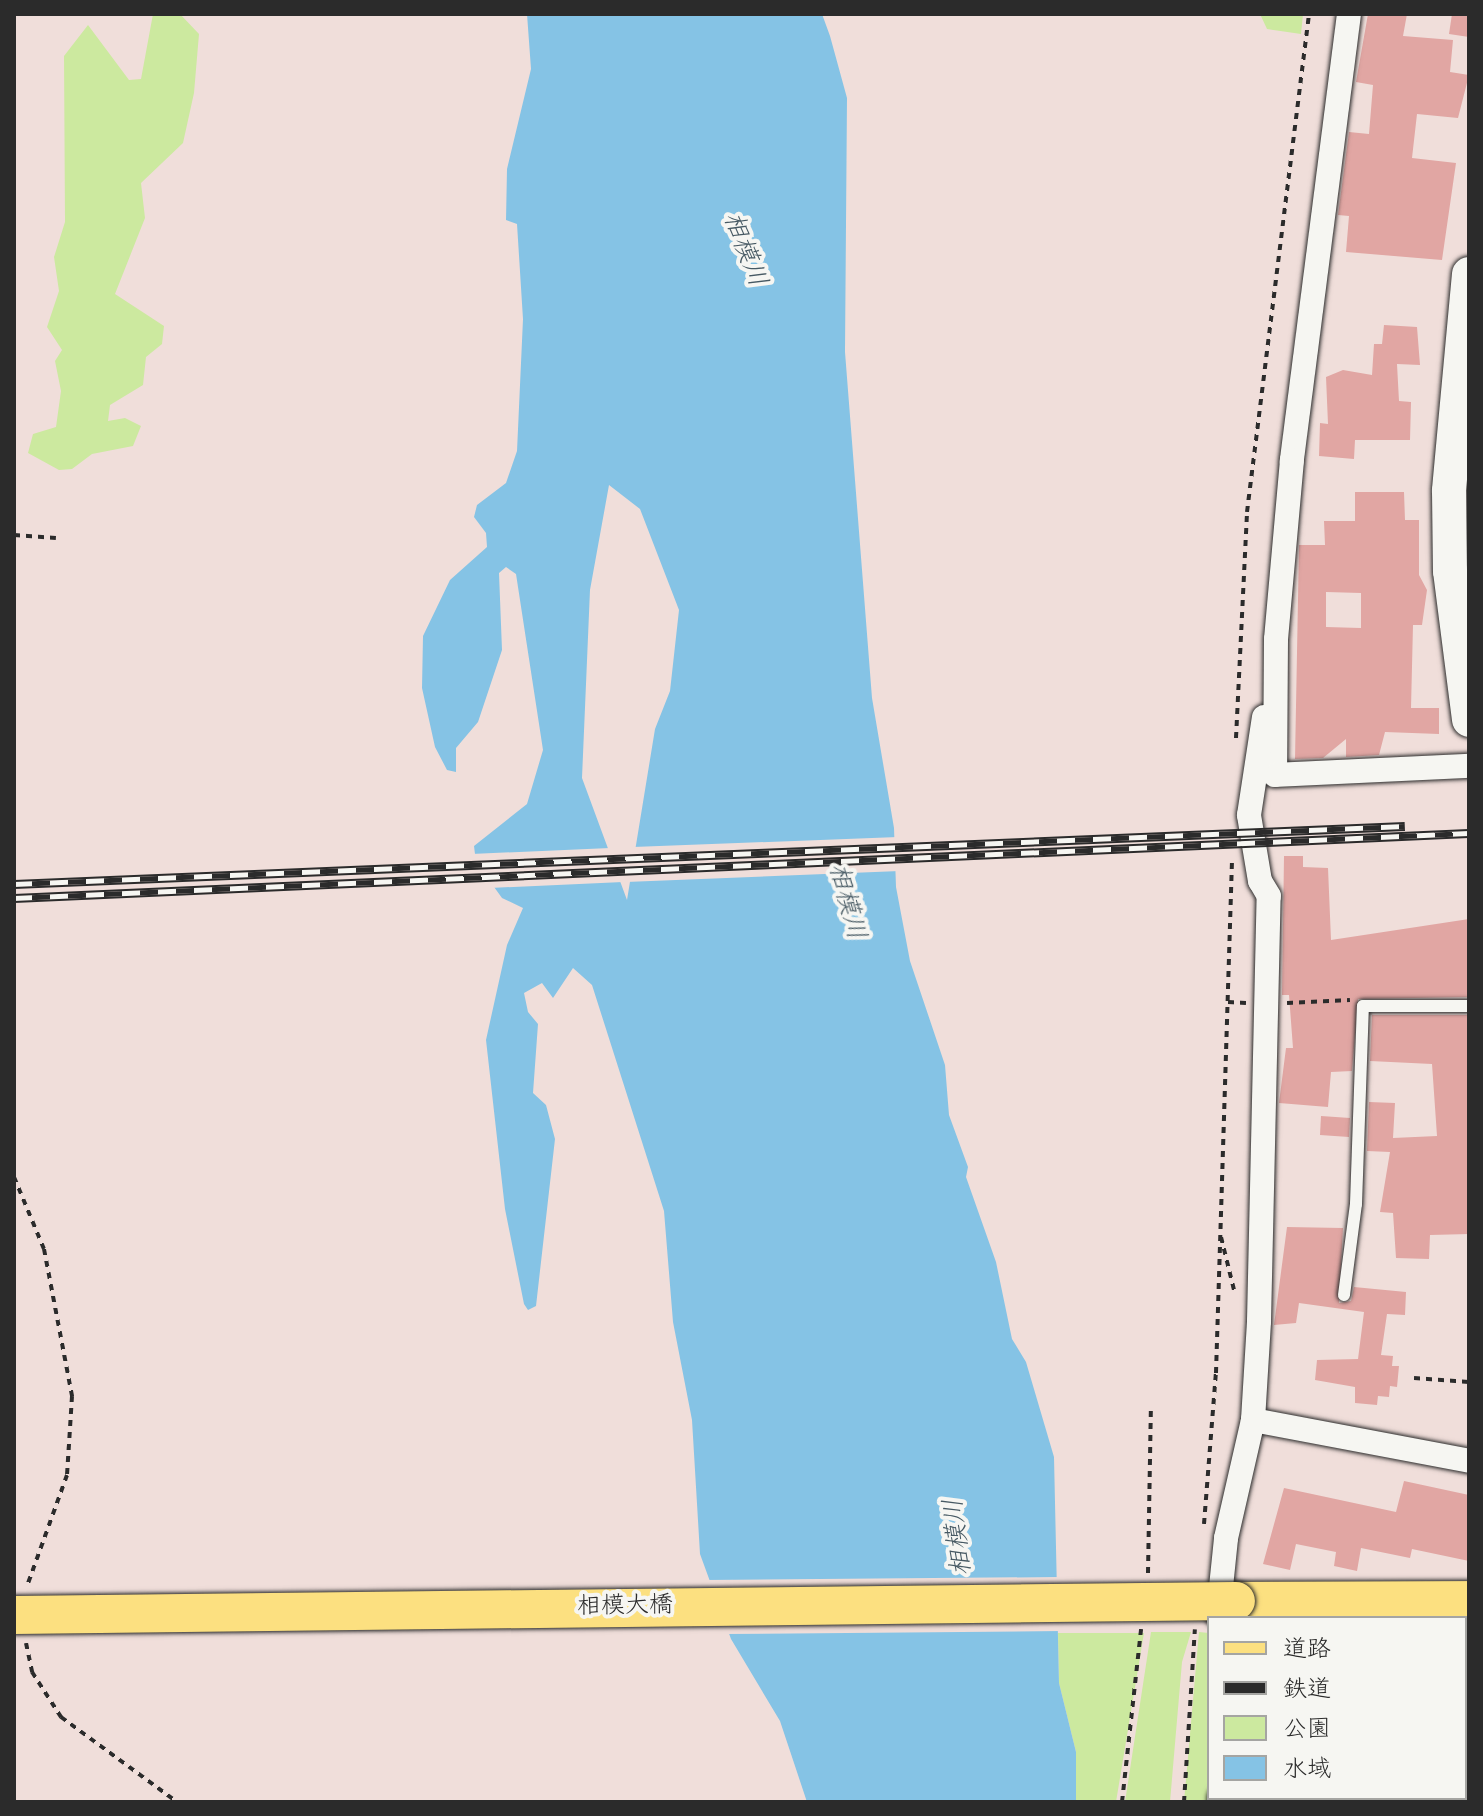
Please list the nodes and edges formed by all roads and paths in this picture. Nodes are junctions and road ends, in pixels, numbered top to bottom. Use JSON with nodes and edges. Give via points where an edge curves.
{"nodes":[{"id":1,"x":1349,"y":14,"type":"edge"},
{"id":2,"x":1469,"y":274,"type":"edge"},
{"id":3,"x":1462,"y":405,"type":"edge"},
{"id":4,"x":1459,"y":492,"type":"edge"},
{"id":5,"x":14,"y":535,"type":"edge"},
{"id":6,"x":56,"y":538,"type":"dead end"},
{"id":7,"x":1460,"y":571,"type":"edge"},
{"id":8,"x":1466,"y":686,"type":"edge"},
{"id":9,"x":1274,"y":702,"type":"junction"},
{"id":10,"x":1469,"y":720,"type":"edge"},
{"id":11,"x":1469,"y":766,"type":"edge"},
{"id":12,"x":1284,"y":1003,"type":"dead end"},
{"id":13,"x":1363,"y":1006,"type":"junction"},
{"id":14,"x":1469,"y":1006,"type":"edge"},
{"id":15,"x":14,"y":1177,"type":"edge"},
{"id":16,"x":1344,"y":1295,"type":"dead end"},
{"id":17,"x":1414,"y":1378,"type":"dead end"},
{"id":18,"x":1469,"y":1382,"type":"edge"},
{"id":19,"x":1253,"y":1420,"type":"junction"},
{"id":20,"x":1469,"y":1461,"type":"edge"},
{"id":21,"x":1469,"y":1600,"type":"edge"},
{"id":22,"x":1227,"y":1610,"type":"edge"},
{"id":23,"x":22,"y":1612,"type":"edge"},
{"id":24,"x":177,"y":1802,"type":"edge"}],
"edges":[{"from":1,"to":9,"type":"street","via":[[1292,460]]},
{"from":2,"to":3,"type":"main road"},
{"from":3,"to":4,"type":"main road"},
{"from":4,"to":7,"type":"main road"},
{"from":5,"to":6,"type":"path"},
{"from":7,"to":8,"type":"main road"},
{"from":8,"to":10,"type":"main road"},
{"from":9,"to":11,"type":"street","via":[[1275,775]]},
{"from":9,"to":19,"type":"street","via":[[1265,712],[1249,792],[1260,881],[1269,896]]},
{"from":12,"to":13,"type":"path","via":[[1347,999]]},
{"from":13,"to":14,"type":"lane"},
{"from":13,"to":16,"type":"lane","via":[[1356,1204]]},
{"from":15,"to":23,"type":"path","via":[[44,1249],[72,1396],[67,1475]]},
{"from":17,"to":18,"type":"path"},
{"from":19,"to":20,"type":"street"},
{"from":19,"to":22,"type":"street","via":[[1226,1538]]},
{"from":21,"to":22,"type":"main road","name":"相模大橋"},
{"from":22,"to":23,"type":"main road","name":"相模大橋","bridge":true},
{"from":23,"to":24,"type":"path","via":[[32,1672],[61,1717]]}]}
